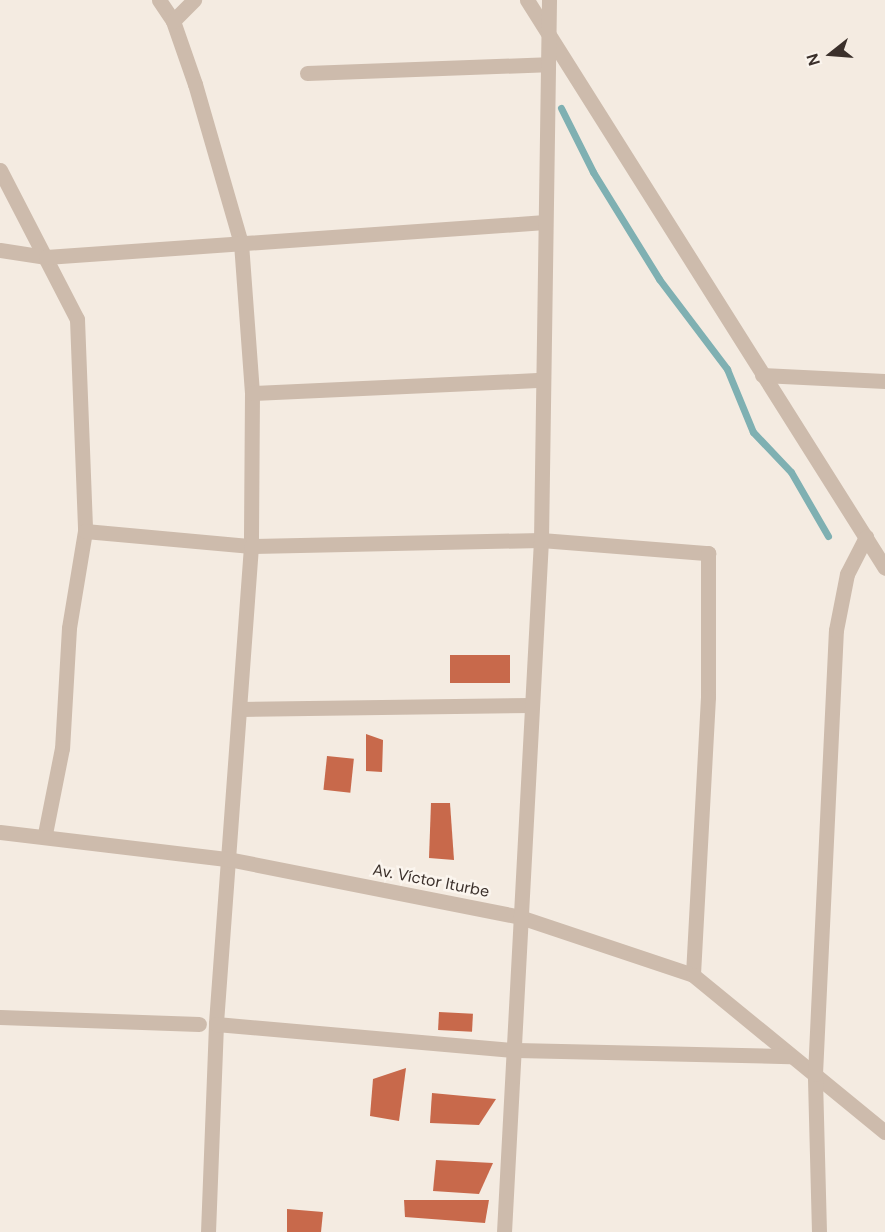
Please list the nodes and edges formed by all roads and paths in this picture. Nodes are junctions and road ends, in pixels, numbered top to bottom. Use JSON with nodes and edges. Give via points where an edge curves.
{"nodes":[{"id":1,"x":159,"y":0,"type":"edge"},
{"id":2,"x":194,"y":0,"type":"edge"},
{"id":3,"x":527,"y":0,"type":"edge"},
{"id":4,"x":549,"y":0,"type":"edge"},
{"id":5,"x":174,"y":21,"type":"junction"},
{"id":6,"x":547,"y":25,"type":"junction"},
{"id":7,"x":547,"y":64,"type":"junction"},
{"id":8,"x":307,"y":73,"type":"dead end"},
{"id":9,"x":0,"y":170,"type":"edge"},
{"id":10,"x":544,"y":222,"type":"junction"},
{"id":11,"x":241,"y":243,"type":"junction"},
{"id":12,"x":0,"y":250,"type":"edge"},
{"id":13,"x":46,"y":257,"type":"junction"},
{"id":14,"x":762,"y":375,"type":"junction"},
{"id":15,"x":542,"y":380,"type":"junction"},
{"id":16,"x":885,"y":381,"type":"edge"},
{"id":17,"x":252,"y":393,"type":"junction"},
{"id":18,"x":85,"y":531,"type":"junction"},
{"id":19,"x":866,"y":537,"type":"junction"},
{"id":20,"x":541,"y":540,"type":"junction"},
{"id":21,"x":251,"y":546,"type":"junction"},
{"id":22,"x":885,"y":568,"type":"edge"},
{"id":23,"x":531,"y":705,"type":"junction"},
{"id":24,"x":241,"y":709,"type":"junction"},
{"id":25,"x":0,"y":832,"type":"edge"},
{"id":26,"x":45,"y":834,"type":"junction"},
{"id":27,"x":228,"y":859,"type":"junction"},
{"id":28,"x":520,"y":917,"type":"junction"},
{"id":29,"x":693,"y":975,"type":"junction"},
{"id":30,"x":0,"y":1017,"type":"edge"},
{"id":31,"x":199,"y":1024,"type":"dead end"},
{"id":32,"x":216,"y":1024,"type":"junction"},
{"id":33,"x":516,"y":1050,"type":"junction"},
{"id":34,"x":789,"y":1056,"type":"junction"},
{"id":35,"x":815,"y":1074,"type":"junction"},
{"id":36,"x":885,"y":1132,"type":"edge"},
{"id":37,"x":208,"y":1232,"type":"edge"},
{"id":38,"x":504,"y":1232,"type":"edge"},
{"id":39,"x":819,"y":1232,"type":"edge"}],
"edges":[{"from":1,"to":5,"type":"street"},
{"from":2,"to":5,"type":"street"},
{"from":3,"to":6,"type":"street"},
{"from":4,"to":6,"type":"street"},
{"from":5,"to":11,"type":"street"},
{"from":6,"to":7,"type":"street"},
{"from":6,"to":14,"type":"street"},
{"from":7,"to":8,"type":"street"},
{"from":7,"to":10,"type":"street"},
{"from":9,"to":13,"type":"street"},
{"from":10,"to":11,"type":"street"},
{"from":10,"to":15,"type":"street"},
{"from":11,"to":13,"type":"street"},
{"from":11,"to":17,"type":"street"},
{"from":12,"to":13,"type":"street"},
{"from":13,"to":18,"type":"street","via":[[77,319]]},
{"from":14,"to":16,"type":"street"},
{"from":14,"to":19,"type":"street"},
{"from":15,"to":17,"type":"street"},
{"from":15,"to":20,"type":"street"},
{"from":17,"to":21,"type":"street"},
{"from":18,"to":21,"type":"street"},
{"from":18,"to":26,"type":"street","via":[[69,628],[62,748]]},
{"from":19,"to":22,"type":"street"},
{"from":19,"to":35,"type":"street","via":[[847,574],[836,630]]},
{"from":20,"to":21,"type":"street"},
{"from":20,"to":23,"type":"street"},
{"from":20,"to":29,"type":"street","via":[[708,553],[708,698]]},
{"from":21,"to":24,"type":"street"},
{"from":23,"to":24,"type":"street"},
{"from":23,"to":28,"type":"street"},
{"from":24,"to":27,"type":"street"},
{"from":25,"to":26,"type":"street","name":"Av. Víctor Iturbe"},
{"from":26,"to":27,"type":"street","name":"Av. Víctor Iturbe"},
{"from":27,"to":28,"type":"street","name":"Av. Víctor Iturbe"},
{"from":27,"to":32,"type":"street"},
{"from":28,"to":29,"type":"street","name":"Av. Víctor Iturbe"},
{"from":28,"to":33,"type":"street"},
{"from":29,"to":34,"type":"street","name":"Av. Víctor Iturbe"},
{"from":30,"to":31,"type":"street"},
{"from":32,"to":33,"type":"street"},
{"from":32,"to":37,"type":"street"},
{"from":33,"to":34,"type":"street"},
{"from":33,"to":38,"type":"street"},
{"from":34,"to":35,"type":"street","name":"Av. Víctor Iturbe"},
{"from":35,"to":36,"type":"street","name":"Av. Víctor Iturbe"},
{"from":35,"to":39,"type":"street"}]}
